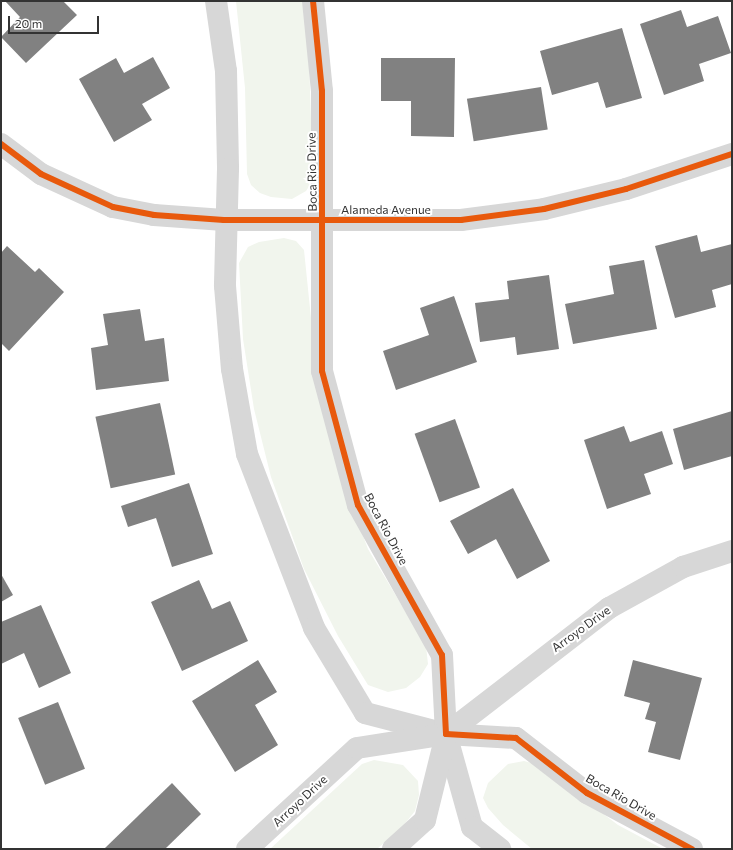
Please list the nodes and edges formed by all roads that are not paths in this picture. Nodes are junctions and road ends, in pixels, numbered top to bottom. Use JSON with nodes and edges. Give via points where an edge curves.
{"nodes":[{"id":1,"x":216,"y":1,"type":"edge"},
{"id":2,"x":313,"y":1,"type":"edge"},
{"id":3,"x":1,"y":144,"type":"edge"},
{"id":4,"x":732,"y":154,"type":"edge"},
{"id":5,"x":224,"y":220,"type":"junction"},
{"id":6,"x":324,"y":221,"type":"junction"},
{"id":7,"x":732,"y":551,"type":"edge"},
{"id":8,"x":446,"y":734,"type":"junction"},
{"id":9,"x":247,"y":849,"type":"edge"},
{"id":10,"x":393,"y":849,"type":"edge"},
{"id":11,"x":500,"y":849,"type":"edge"},
{"id":12,"x":692,"y":849,"type":"edge"}],
"edges":[{"from":1,"to":5,"type":"street","name":"Boca Rio Drive","via":[[226,71],[228,168]]},
{"from":2,"to":6,"type":"street","name":"Boca Rio Drive","via":[[322,91]]},
{"from":3,"to":5,"type":"street","name":"Alameda Avenue","via":[[41,174],[113,207],[154,215]]},
{"from":4,"to":6,"type":"street","name":"Alameda Avenue","via":[[626,189],[544,209],[461,220]]},
{"from":5,"to":6,"type":"street","name":"Alameda Avenue"},
{"from":5,"to":8,"type":"street","name":"Boca Rio Drive","via":[[225,286],[232,369],[247,454],[314,628],[365,713]]},
{"from":6,"to":8,"type":"street","name":"Boca Rio Drive","via":[[322,371],[358,505],[442,655]]},
{"from":7,"to":8,"type":"street","name":"Arroyo Drive","via":[[683,567],[609,608]]},
{"from":8,"to":9,"type":"street","name":"Arroyo Drive","via":[[357,748]]},
{"from":8,"to":10,"type":"street","via":[[425,820]]},
{"from":8,"to":11,"type":"street","name":"Boca Rio Drive","via":[[472,827]]},
{"from":8,"to":12,"type":"street","name":"Boca Rio Drive","via":[[516,738],[587,793]]}]}
